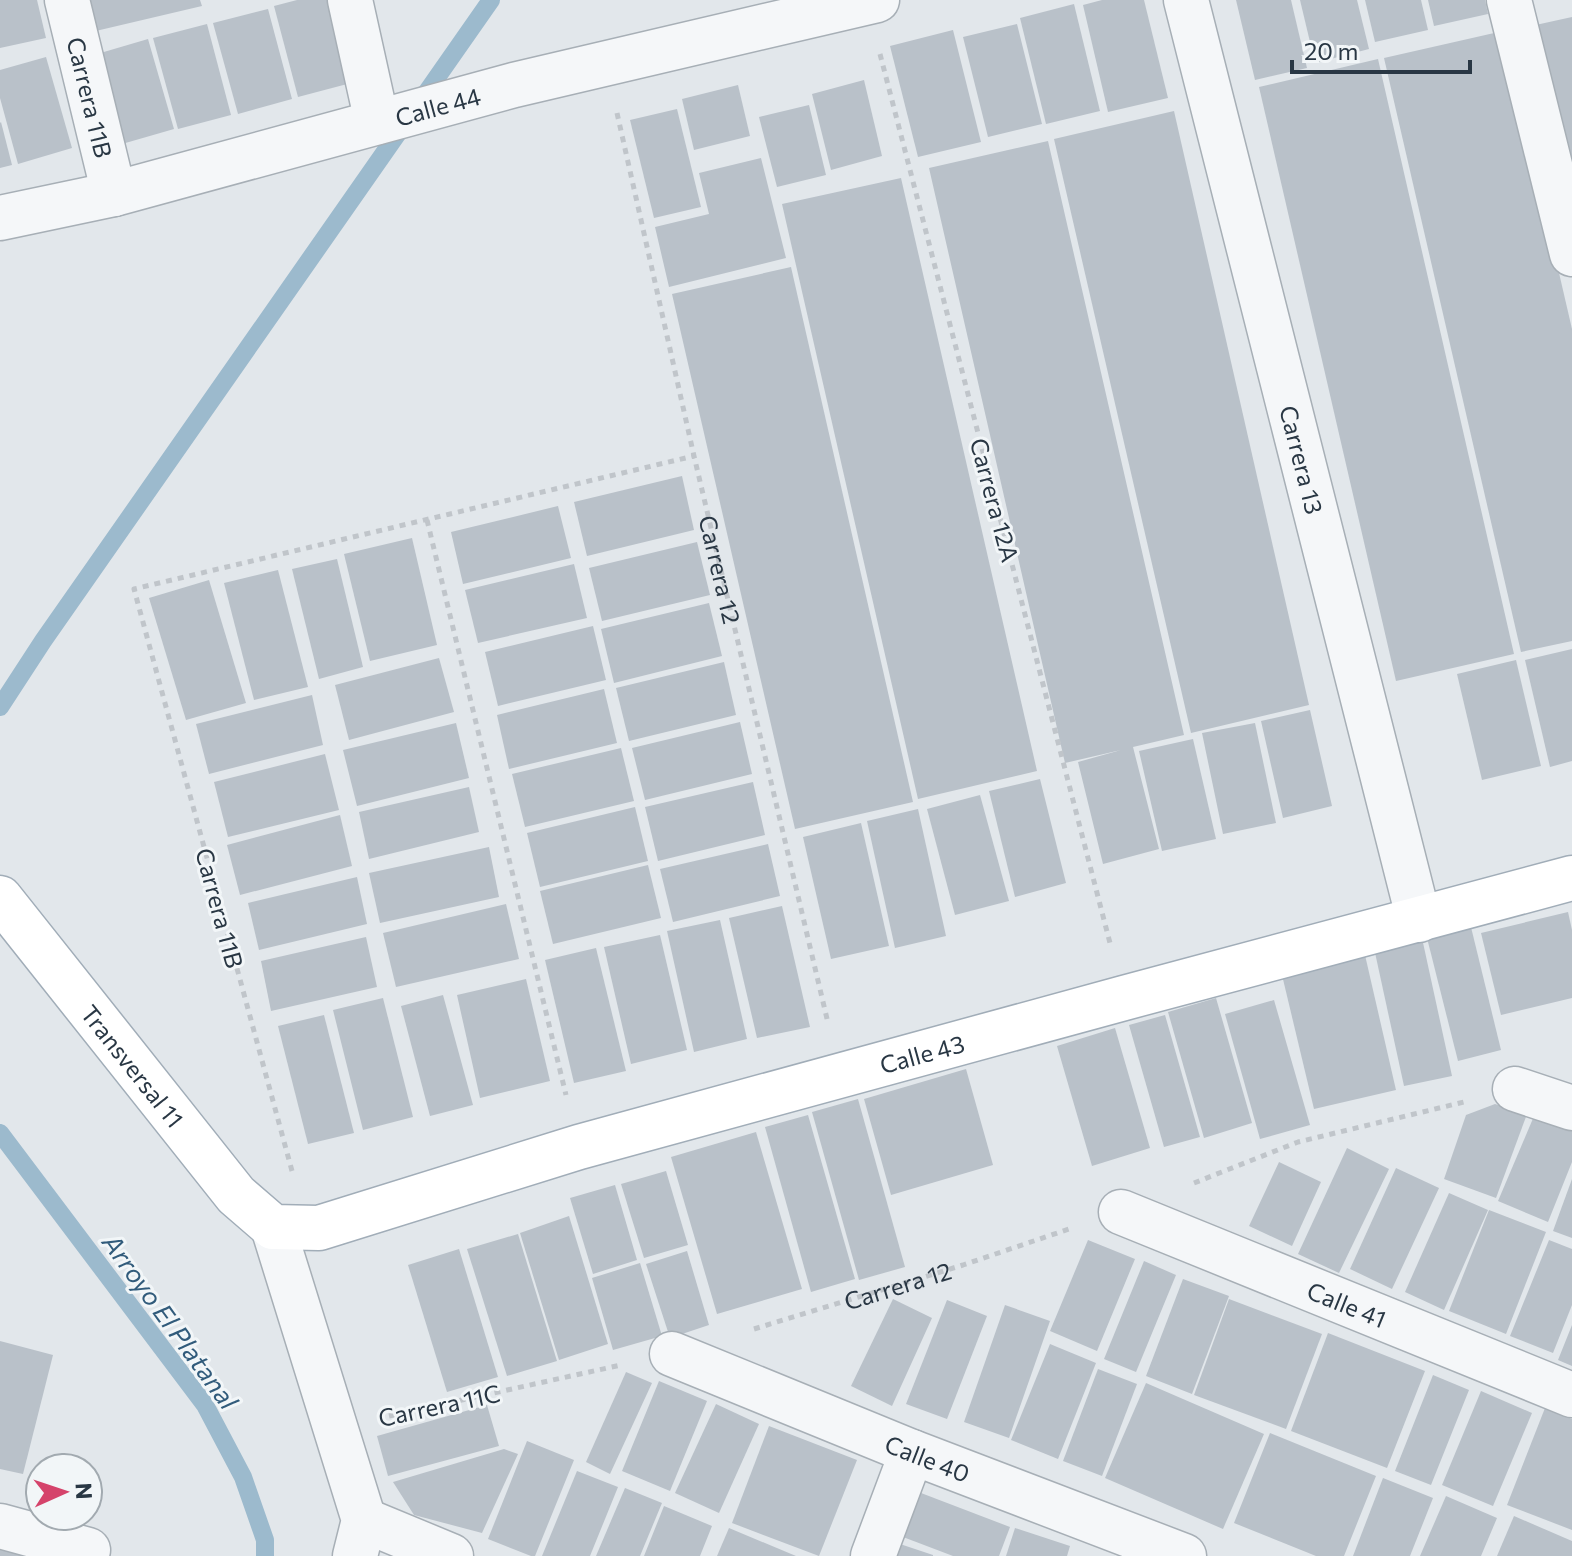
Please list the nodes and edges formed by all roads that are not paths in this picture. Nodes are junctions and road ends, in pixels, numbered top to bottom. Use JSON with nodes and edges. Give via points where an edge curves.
{"nodes":[{"id":1,"x":67,"y":0,"type":"edge"},
{"id":2,"x":350,"y":0,"type":"edge"},
{"id":3,"x":1186,"y":0,"type":"edge"},
{"id":4,"x":1509,"y":0,"type":"edge"},
{"id":5,"x":872,"y":1,"type":"edge"},
{"id":6,"x":377,"y":122,"type":"junction"},
{"id":7,"x":114,"y":194,"type":"junction"},
{"id":8,"x":0,"y":218,"type":"edge"},
{"id":9,"x":1572,"y":254,"type":"edge"},
{"id":10,"x":1572,"y":878,"type":"edge"},
{"id":11,"x":0,"y":898,"type":"edge"},
{"id":12,"x":1419,"y":920,"type":"junction"},
{"id":13,"x":1515,"y":1089,"type":"road end"},
{"id":14,"x":1572,"y":1108,"type":"edge"},
{"id":15,"x":1121,"y":1212,"type":"road end"},
{"id":16,"x":290,"y":1227,"type":"junction"},
{"id":17,"x":672,"y":1354,"type":"road end"},
{"id":18,"x":1572,"y":1395,"type":"edge"},
{"id":19,"x":912,"y":1452,"type":"junction"},
{"id":20,"x":0,"y":1526,"type":"edge"},
{"id":21,"x":359,"y":1538,"type":"edge"},
{"id":22,"x":88,"y":1550,"type":"dead end"},
{"id":23,"x":451,"y":1556,"type":"edge"},
{"id":24,"x":873,"y":1556,"type":"edge"},
{"id":25,"x":1184,"y":1556,"type":"edge"}],
"edges":[{"from":1,"to":7,"type":"street","name":"Carrera 11B"},
{"from":2,"to":6,"type":"street"},
{"from":3,"to":12,"type":"street","name":"Carrera 13"},
{"from":4,"to":9,"type":"street"},
{"from":5,"to":6,"type":"street","name":"Calle 44"},
{"from":6,"to":7,"type":"street","name":"Calle 44"},
{"from":7,"to":8,"type":"street","name":"Calle 44"},
{"from":10,"to":12,"type":"main road","name":"Calle 43"},
{"from":11,"to":16,"type":"main road","name":"Transversal 11","via":[[236,1195]]},
{"from":12,"to":16,"type":"main road","name":"Calle 43","via":[[579,1147],[319,1228]]},
{"from":13,"to":14,"type":"street"},
{"from":15,"to":18,"type":"street","name":"Calle 41"},
{"from":16,"to":21,"type":"street"},
{"from":17,"to":19,"type":"street","name":"Calle 40"},
{"from":19,"to":24,"type":"street"},
{"from":19,"to":25,"type":"street","name":"Calle 40"},
{"from":20,"to":22,"type":"street"},
{"from":21,"to":23,"type":"street"}]}
